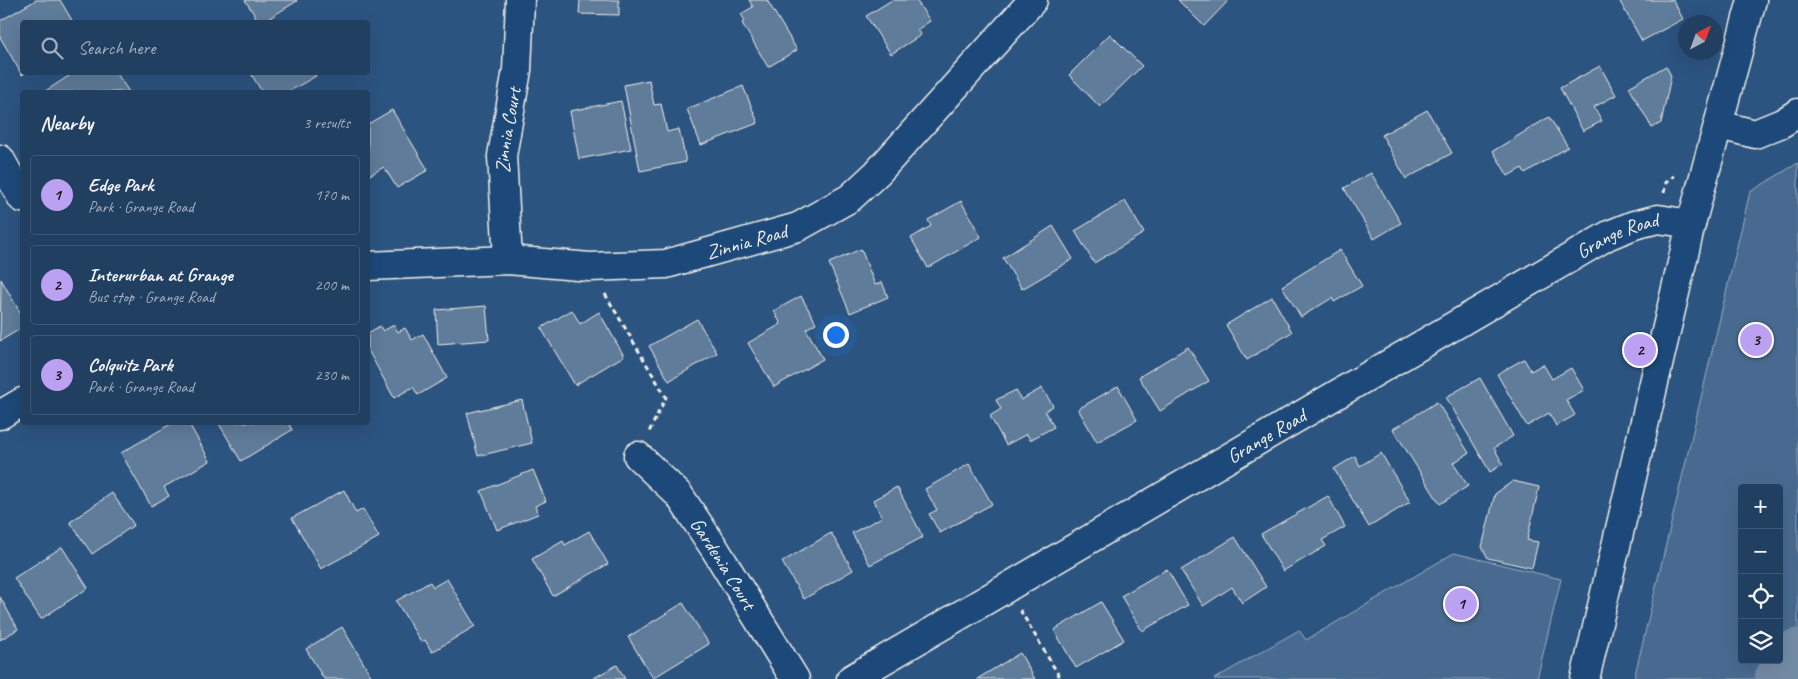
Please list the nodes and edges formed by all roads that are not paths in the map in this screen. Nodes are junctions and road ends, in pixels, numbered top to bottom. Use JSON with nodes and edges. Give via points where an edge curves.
{"nodes":[{"id":1,"x":520,"y":0,"type":"edge"},
{"id":2,"x":1752,"y":0,"type":"edge"},
{"id":3,"x":1027,"y":2,"type":"edge"},
{"id":4,"x":1798,"y":113,"type":"edge"},
{"id":5,"x":1719,"y":125,"type":"junction"},
{"id":6,"x":0,"y":159,"type":"edge"},
{"id":7,"x":20,"y":194,"type":"edge"},
{"id":8,"x":1691,"y":224,"type":"junction"},
{"id":9,"x":508,"y":260,"type":"junction"},
{"id":10,"x":370,"y":266,"type":"edge"},
{"id":11,"x":20,"y":403,"type":"edge"},
{"id":12,"x":0,"y":415,"type":"edge"},
{"id":13,"x":638,"y":456,"type":"road end"},
{"id":14,"x":795,"y":679,"type":"edge"},
{"id":15,"x":851,"y":679,"type":"edge"},
{"id":16,"x":1584,"y":679,"type":"edge"}],
"edges":[{"from":1,"to":9,"type":"street","name":"Zinnia Court","via":[[517,70],[502,156]]},
{"from":2,"to":5,"type":"street"},
{"from":3,"to":9,"type":"street","name":"Zinnia Road","via":[[877,173],[850,198],[798,227],[666,264],[590,267]]},
{"from":4,"to":5,"type":"street","via":[[1755,134]]},
{"from":5,"to":8,"type":"street"},
{"from":6,"to":7,"type":"street"},
{"from":8,"to":15,"type":"street","name":"Grange Road","via":[[1658,220],[1609,235]]},
{"from":8,"to":16,"type":"street"},
{"from":9,"to":10,"type":"street","name":"Zinnia Road"},
{"from":11,"to":12,"type":"street"},
{"from":13,"to":14,"type":"street","name":"Gardenia Court","via":[[678,495]]}]}
